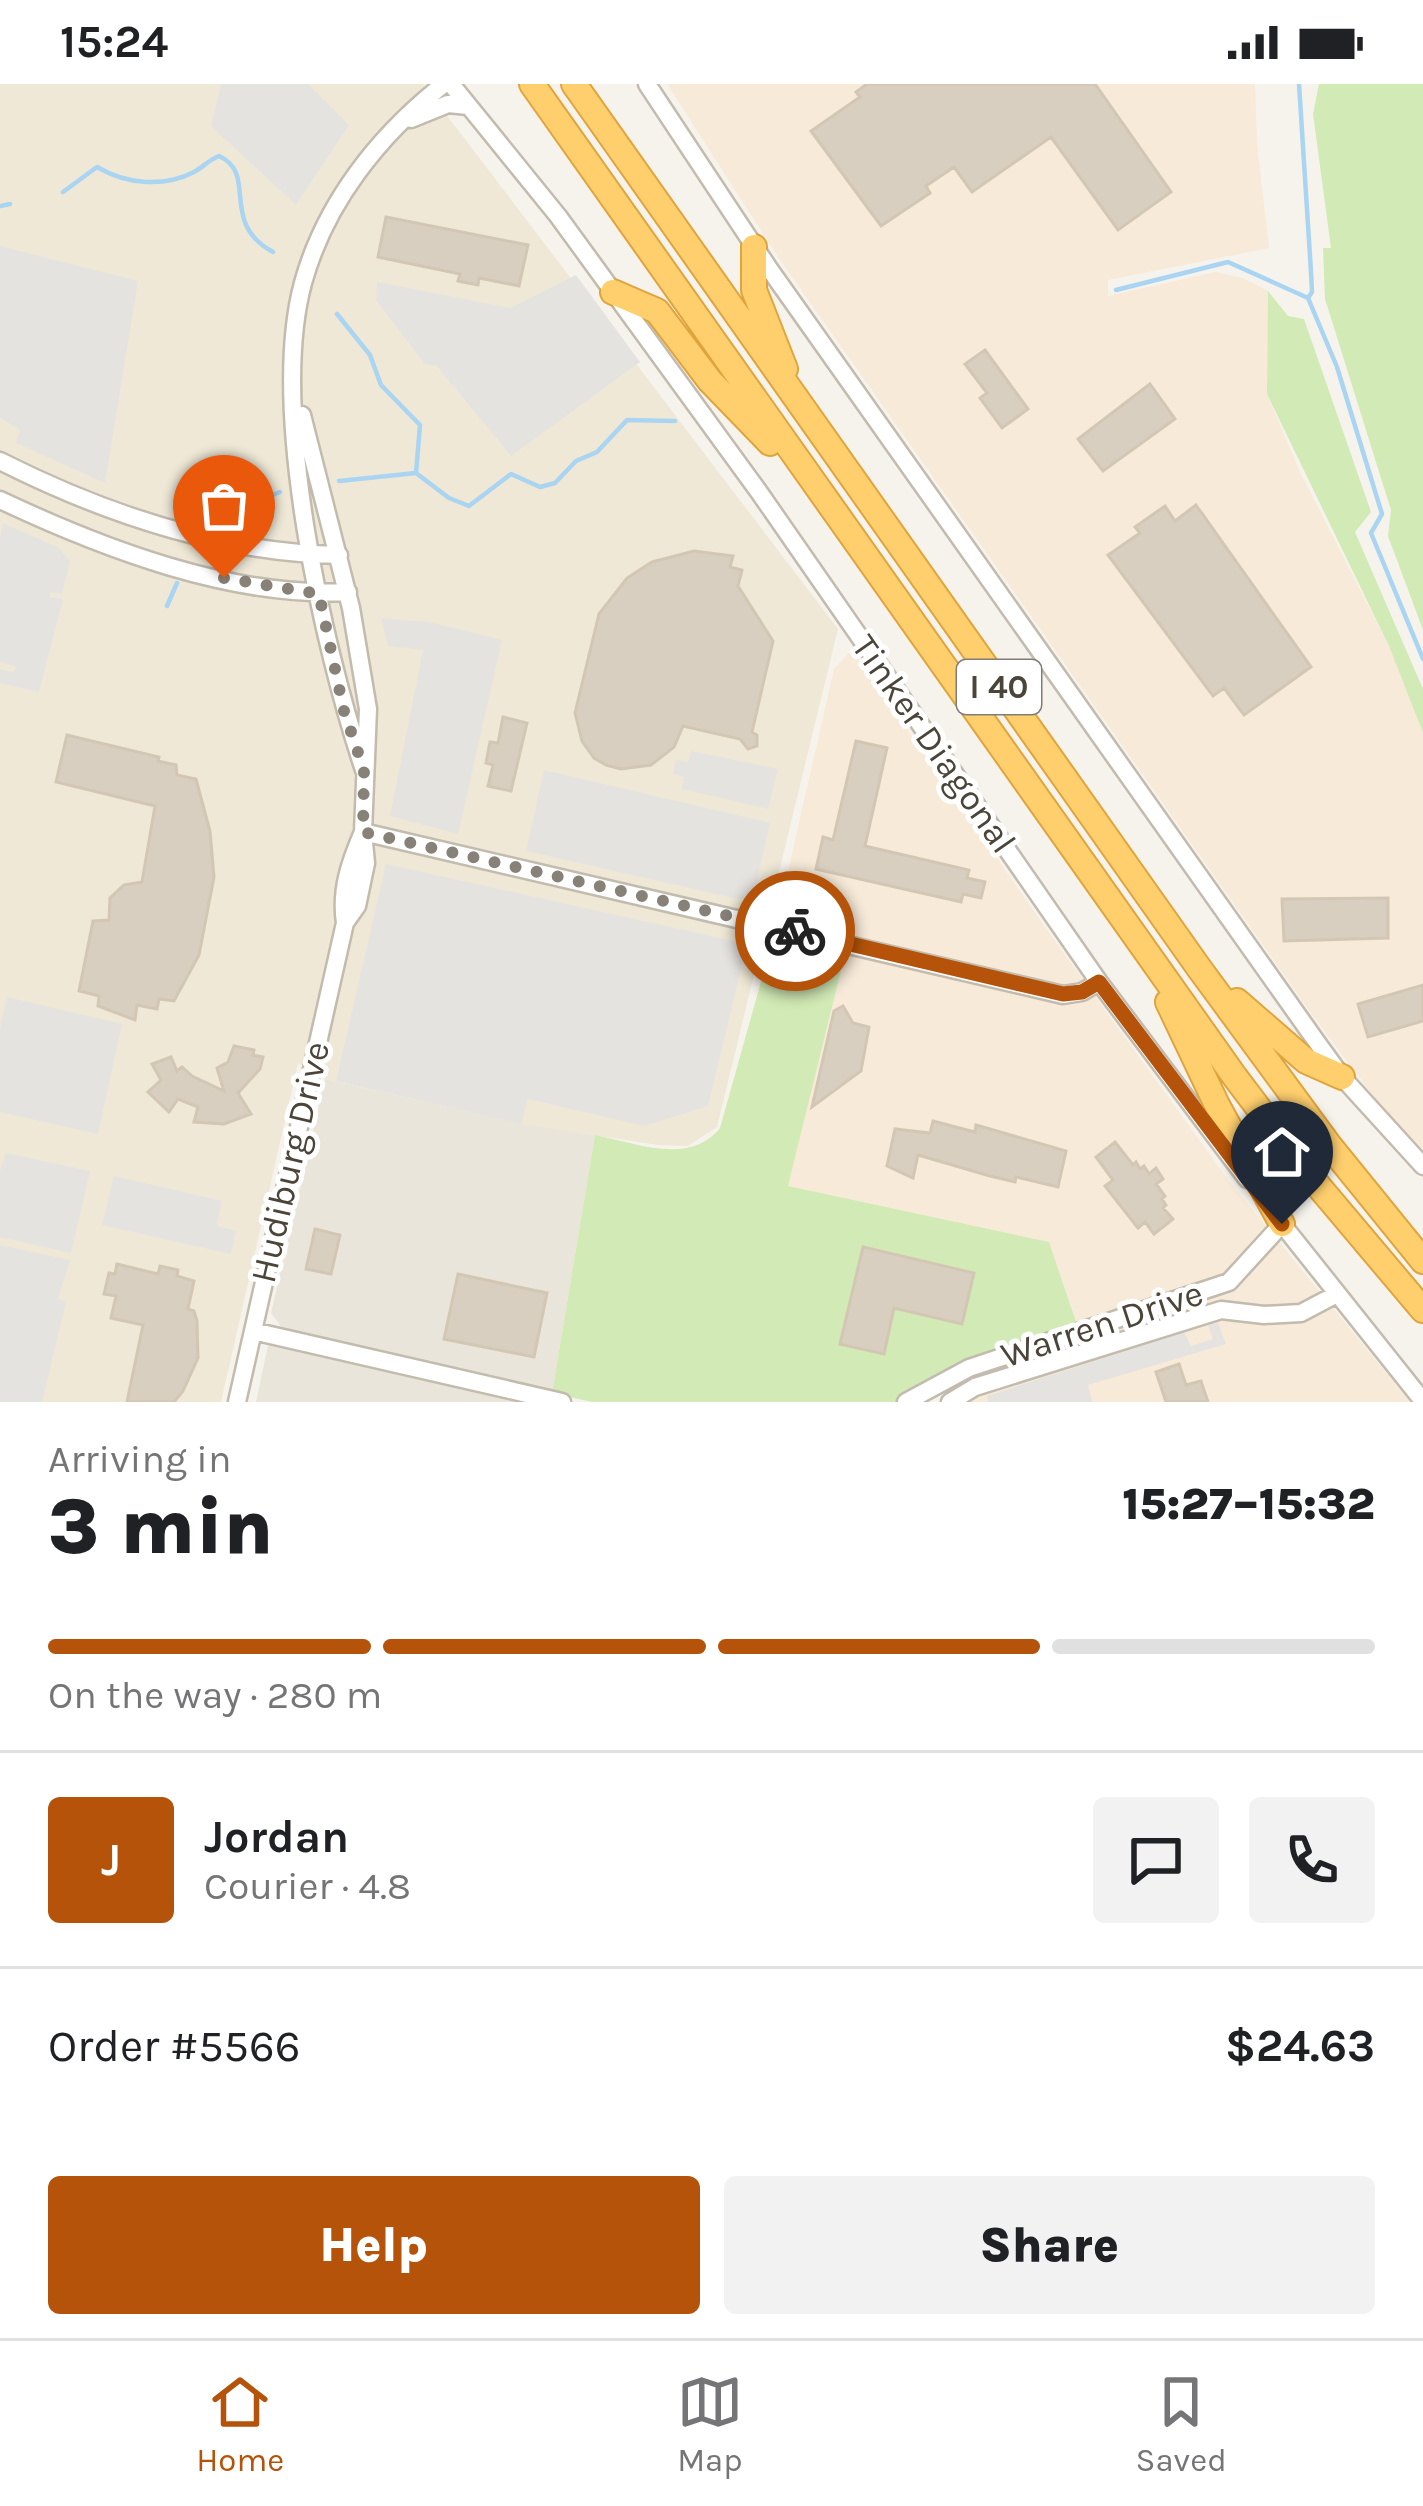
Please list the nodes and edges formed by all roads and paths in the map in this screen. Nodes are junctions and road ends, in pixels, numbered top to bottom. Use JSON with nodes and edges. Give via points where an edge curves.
{"nodes":[{"id":1,"x":448,"y":84,"type":"edge"},
{"id":2,"x":532,"y":84,"type":"edge"},
{"id":3,"x":574,"y":84,"type":"edge"},
{"id":4,"x":647,"y":84,"type":"edge"},
{"id":5,"x":468,"y":106,"type":"junction"},
{"id":6,"x":399,"y":124,"type":"junction"},
{"id":7,"x":754,"y":247,"type":"junction"},
{"id":8,"x":613,"y":292,"type":"junction"},
{"id":9,"x":294,"y":387,"type":"junction"},
{"id":10,"x":799,"y":405,"type":"junction"},
{"id":11,"x":0,"y":461,"type":"edge"},
{"id":12,"x":0,"y":500,"type":"edge"},
{"id":13,"x":830,"y":506,"type":"junction"},
{"id":14,"x":311,"y":555,"type":"junction"},
{"id":15,"x":339,"y":555,"type":"junction"},
{"id":16,"x":348,"y":592,"type":"junction"},
{"id":17,"x":319,"y":594,"type":"junction"},
{"id":18,"x":364,"y":770,"type":"junction"},
{"id":19,"x":363,"y":832,"type":"junction"},
{"id":20,"x":1138,"y":940,"type":"junction"},
{"id":21,"x":1199,"y":968,"type":"junction"},
{"id":22,"x":1099,"y":982,"type":"junction"},
{"id":23,"x":1342,"y":1077,"type":"junction"},
{"id":24,"x":1423,"y":1166,"type":"edge"},
{"id":25,"x":1282,"y":1224,"type":"junction"},
{"id":26,"x":1423,"y":1261,"type":"edge"},
{"id":27,"x":1337,"y":1294,"type":"junction"},
{"id":28,"x":1423,"y":1310,"type":"edge"},
{"id":29,"x":253,"y":1330,"type":"junction"},
{"id":30,"x":1423,"y":1401,"type":"edge"},
{"id":31,"x":236,"y":1402,"type":"edge"},
{"id":32,"x":562,"y":1402,"type":"edge"},
{"id":33,"x":906,"y":1402,"type":"edge"},
{"id":34,"x":950,"y":1402,"type":"edge"}],
"edges":[{"from":1,"to":5,"type":"street","name":"Tinker Diagonal"},
{"from":1,"to":6,"type":"street","name":"Hudiburg Drive"},
{"from":2,"to":13,"type":"highway","name":"Tinker Diagonal","number":"I 40"},
{"from":3,"to":10,"type":"highway","number":"I 40"},
{"from":4,"to":7,"type":"street"},
{"from":5,"to":6,"type":"street","via":[[440,106]]},
{"from":5,"to":8,"type":"street","name":"Tinker Diagonal"},
{"from":6,"to":9,"type":"street","name":"Hudiburg Drive","via":[[350,182],[320,236],[296,316]]},
{"from":7,"to":10,"type":"highway","via":[[754,290]]},
{"from":7,"to":23,"type":"street"},
{"from":8,"to":13,"type":"highway","via":[[657,311],[710,381]]},
{"from":8,"to":22,"type":"street","name":"Tinker Diagonal"},
{"from":9,"to":14,"type":"street","name":"Hudiburg Drive"},
{"from":9,"to":15,"type":"street","name":"Hudiburg Drive"},
{"from":10,"to":21,"type":"highway","number":"I 40"},
{"from":11,"to":14,"type":"street","via":[[160,525]]},
{"from":12,"to":17,"type":"street","via":[[147,559]]},
{"from":13,"to":20,"type":"highway","name":"Tinker Diagonal","number":"I 40"},
{"from":14,"to":15,"type":"street"},
{"from":14,"to":17,"type":"street","name":"Hudiburg Drive"},
{"from":15,"to":16,"type":"street","name":"Hudiburg Drive"},
{"from":16,"to":17,"type":"street"},
{"from":16,"to":18,"type":"street","name":"Hudiburg Drive","via":[[368,709]]},
{"from":17,"to":18,"type":"street","name":"Hudiburg Drive"},
{"from":18,"to":19,"type":"street","name":"Hudiburg Drive"},
{"from":19,"to":22,"type":"street","via":[[1063,994]]},
{"from":19,"to":29,"type":"street","name":"Hudiburg Drive","via":[[362,884],[345,923]]},
{"from":20,"to":25,"type":"highway"},
{"from":20,"to":28,"type":"highway","name":"Tinker Diagonal","number":"I 40","via":[[1234,1078]]},
{"from":21,"to":23,"type":"highway","via":[[1295,1052]]},
{"from":21,"to":26,"type":"highway","number":"I 40"},
{"from":22,"to":25,"type":"street","name":"Tinker Diagonal"},
{"from":23,"to":24,"type":"street"},
{"from":25,"to":27,"type":"street","name":"Tinker Diagonal"},
{"from":25,"to":33,"type":"street","name":"Warren Drive","via":[[1229,1282],[969,1368]]},
{"from":27,"to":30,"type":"street","name":"Tinker Diagonal"},
{"from":27,"to":34,"type":"street","name":"Warren Drive","via":[[1301,1313],[1200,1316],[975,1387]]},
{"from":29,"to":31,"type":"street","name":"Hudiburg Drive"},
{"from":29,"to":32,"type":"street"}]}
